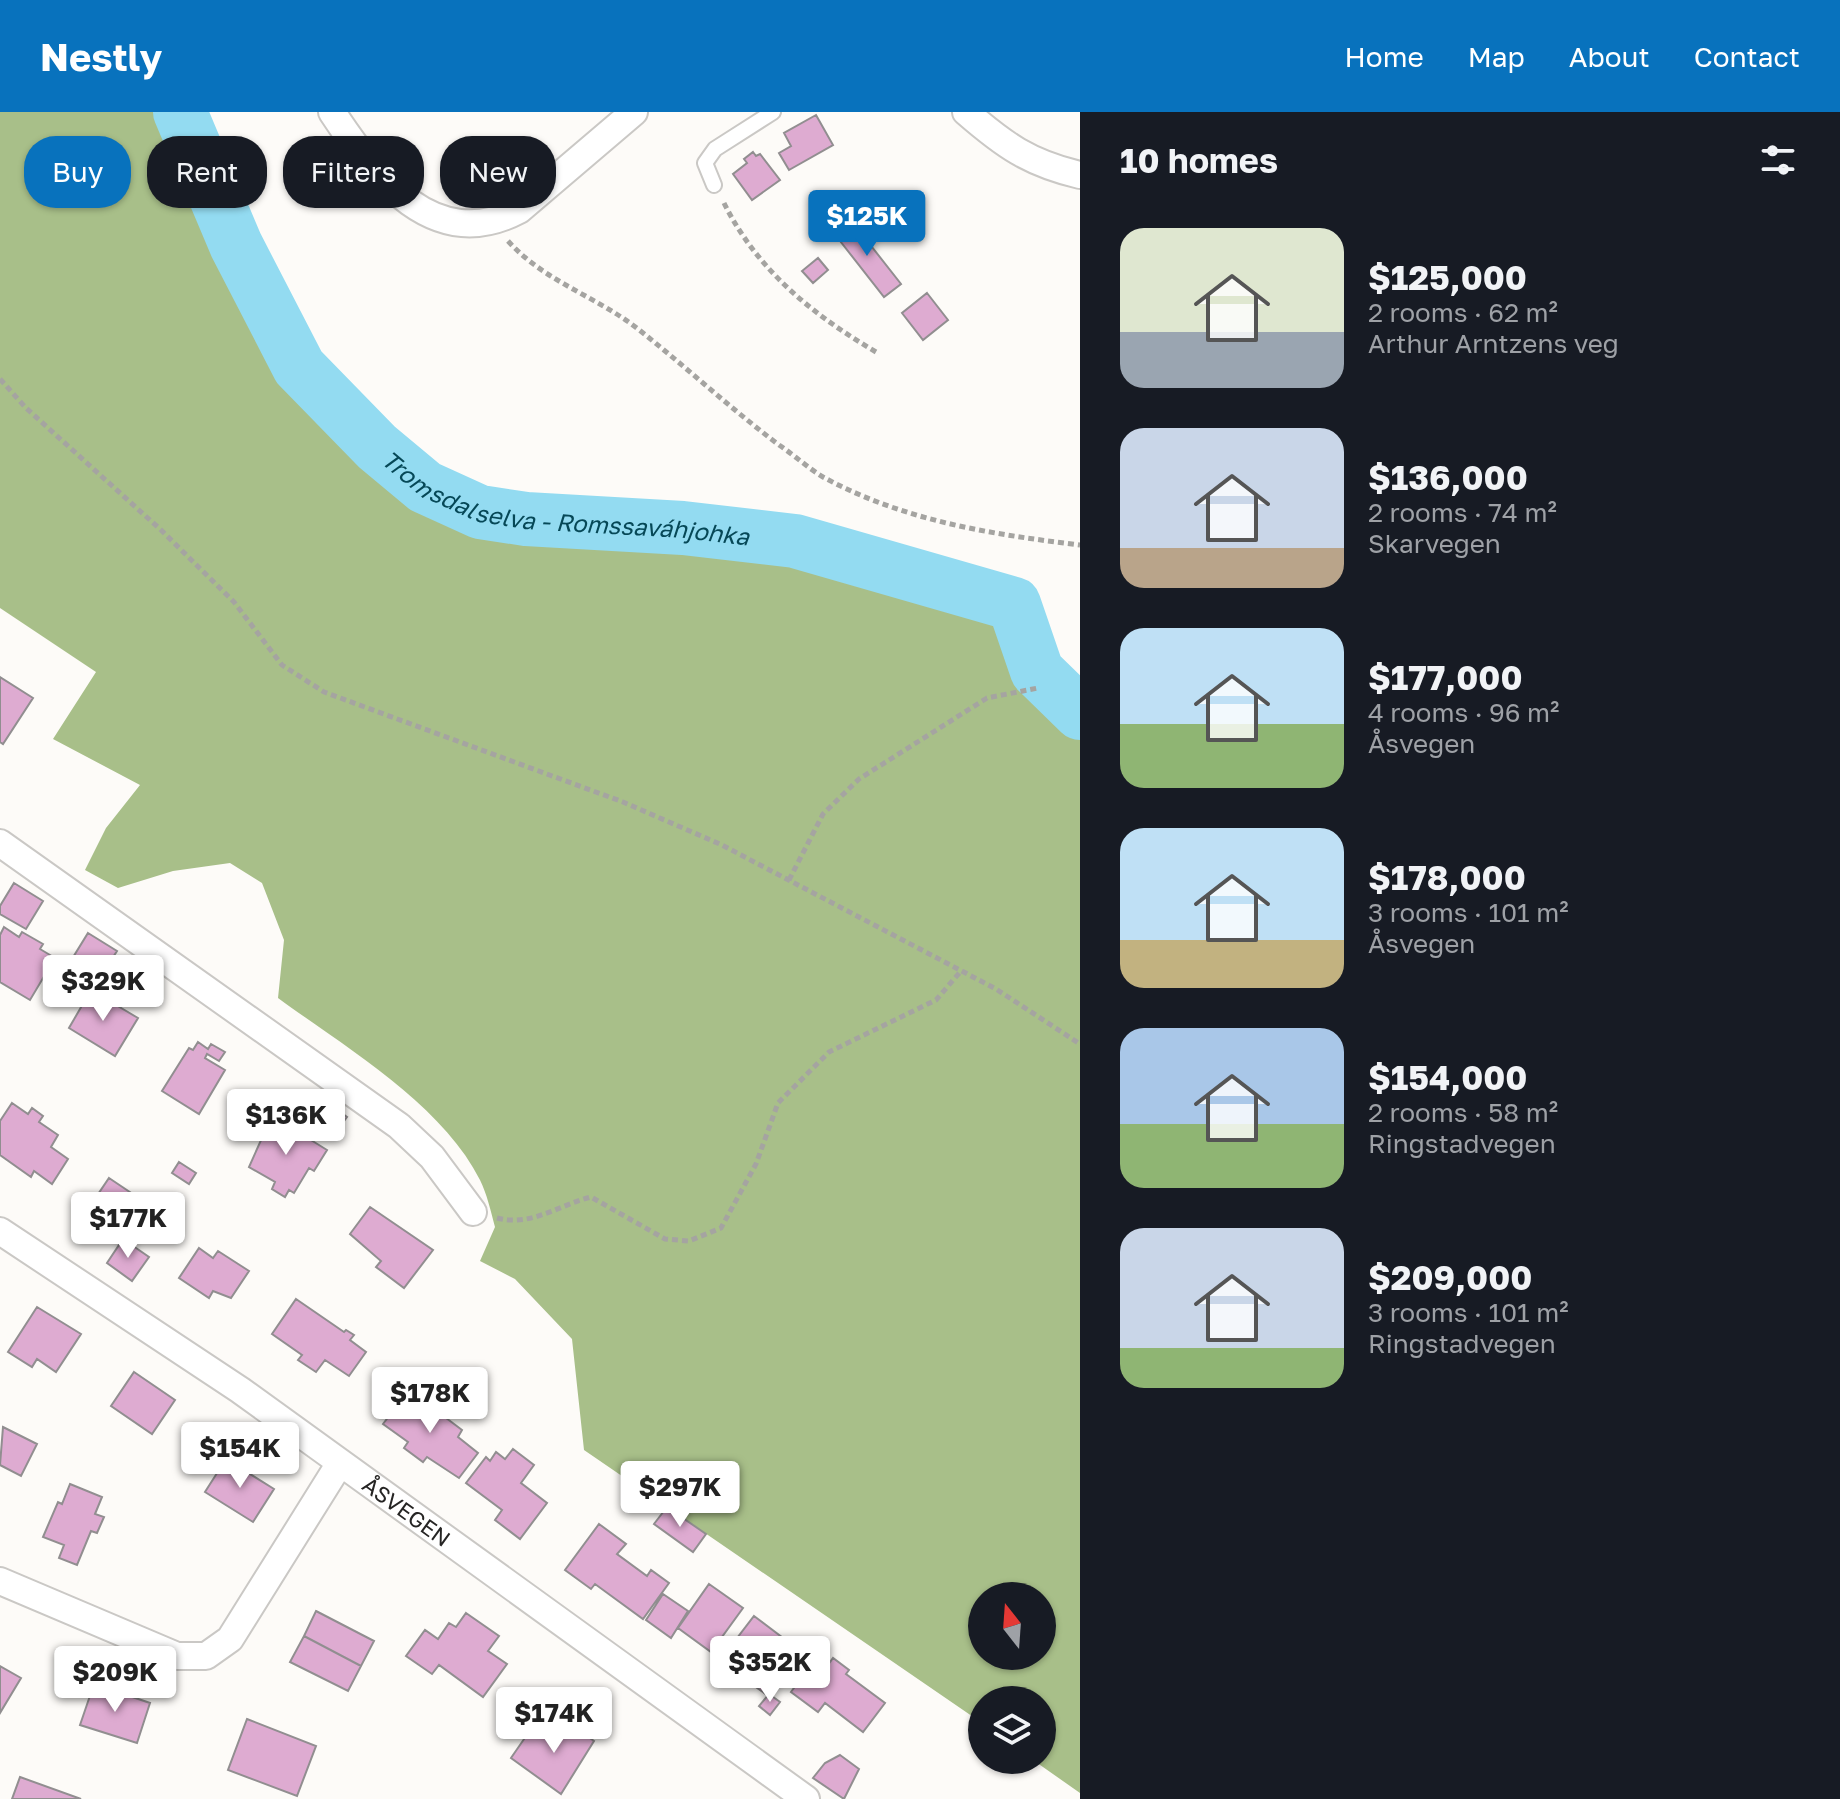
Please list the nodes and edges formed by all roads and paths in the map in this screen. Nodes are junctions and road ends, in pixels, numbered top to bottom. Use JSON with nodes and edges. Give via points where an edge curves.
{"nodes":[{"id":1,"x":332,"y":112,"type":"edge"},
{"id":2,"x":634,"y":112,"type":"edge"},
{"id":3,"x":773,"y":112,"type":"edge"},
{"id":4,"x":966,"y":112,"type":"edge"},
{"id":5,"x":1080,"y":175,"type":"edge"},
{"id":6,"x":714,"y":185,"type":"joint"},
{"id":7,"x":497,"y":222,"type":"junction"},
{"id":8,"x":876,"y":352,"type":"dead end"},
{"id":9,"x":0,"y":379,"type":"edge"},
{"id":10,"x":1080,"y":545,"type":"edge"},
{"id":11,"x":1038,"y":688,"type":"dead end"},
{"id":12,"x":0,"y":843,"type":"edge"},
{"id":13,"x":789,"y":880,"type":"junction"},
{"id":14,"x":961,"y":971,"type":"junction"},
{"id":15,"x":1080,"y":1044,"type":"edge"},
{"id":16,"x":473,"y":1212,"type":"joint"},
{"id":17,"x":0,"y":1231,"type":"edge"},
{"id":18,"x":340,"y":1463,"type":"junction"},
{"id":19,"x":0,"y":1581,"type":"edge"},
{"id":20,"x":806,"y":1799,"type":"edge"}],
"edges":[{"from":1,"to":7,"type":"street","via":[[397,194],[425,214],[461,225]]},
{"from":2,"to":7,"type":"street","via":[[519,210]]},
{"from":3,"to":6,"type":"lane","via":[[715,149],[705,163]]},
{"from":4,"to":5,"type":"street","via":[[1007,147],[1044,167]]},
{"from":6,"to":8,"type":"path","via":[[742,240],[768,269],[809,309]]},
{"from":7,"to":10,"type":"path","via":[[527,262],[636,327],[728,407],[822,476],[904,513],[965,530]]},
{"from":9,"to":13,"type":"path","via":[[234,602],[282,665],[324,692],[623,802]]},
{"from":11,"to":13,"type":"path","via":[[987,698],[859,779],[823,814]]},
{"from":12,"to":16,"type":"street","via":[[390,1119],[432,1157]]},
{"from":13,"to":14,"type":"path"},
{"from":14,"to":15,"type":"path"},
{"from":14,"to":16,"type":"path","via":[[936,1000],[829,1052],[778,1103],[756,1164],[721,1228],[689,1241],[665,1239],[591,1197],[540,1218],[507,1221]]},
{"from":17,"to":18,"type":"street","name":"ÅSVEGEN"},
{"from":18,"to":19,"type":"street","via":[[230,1639],[206,1656],[177,1656]]},
{"from":18,"to":20,"type":"street","name":"ÅSVEGEN"}]}
